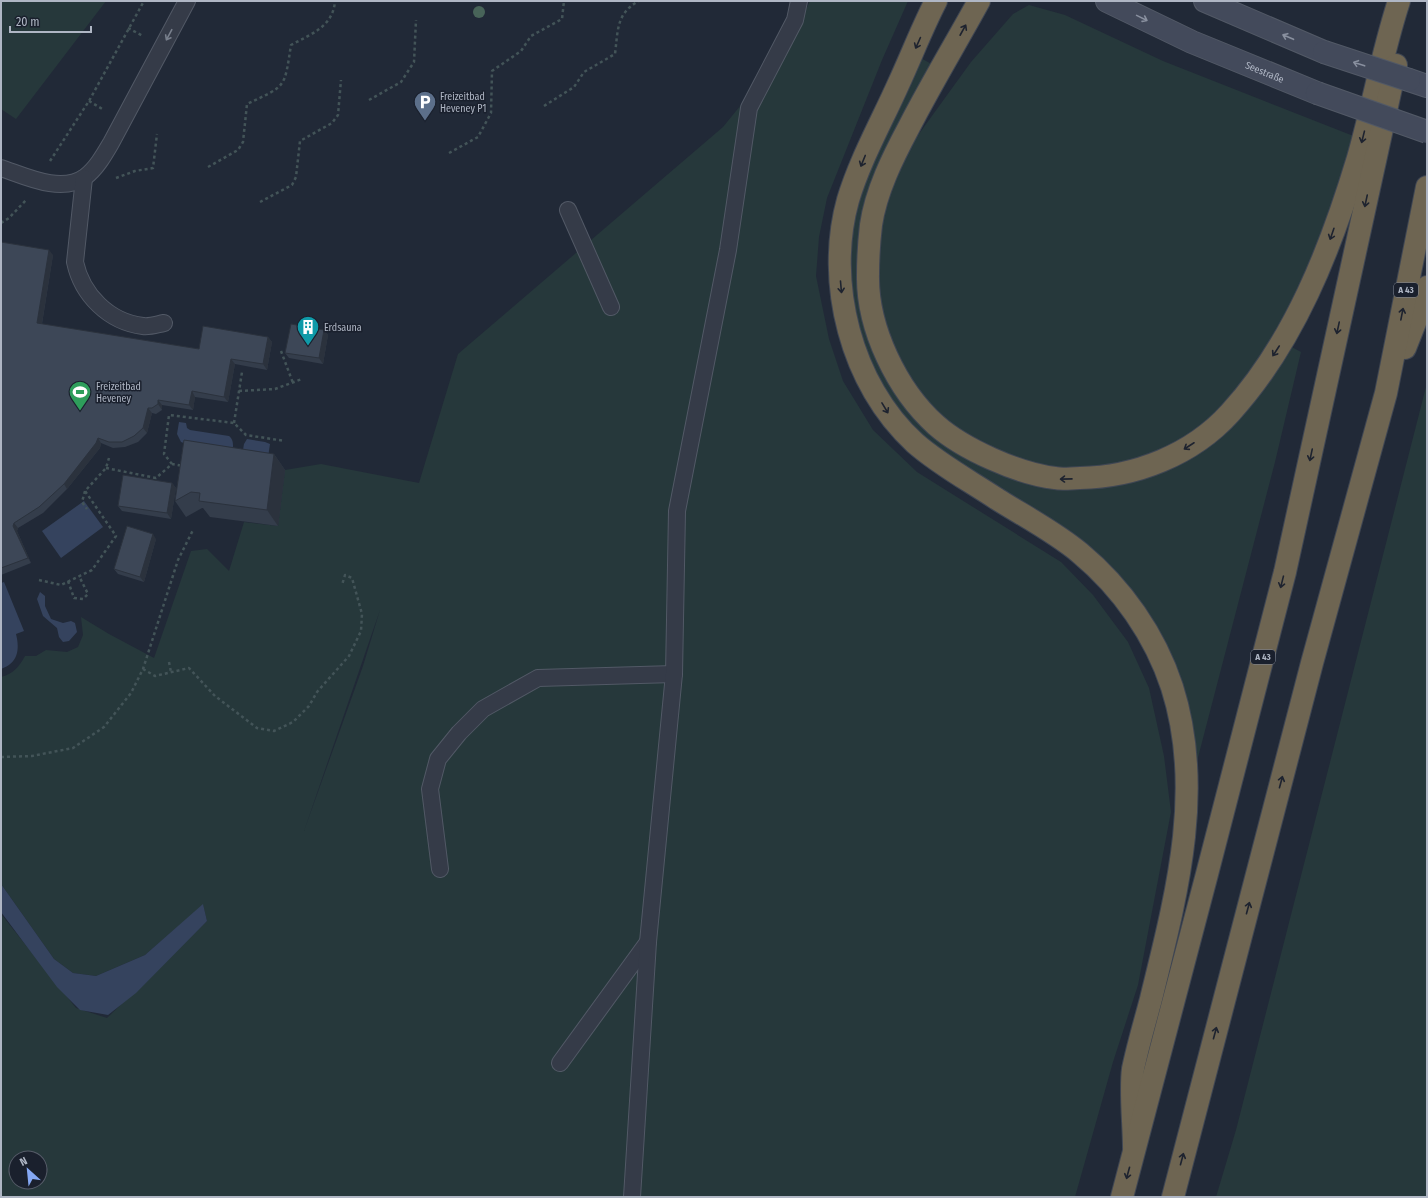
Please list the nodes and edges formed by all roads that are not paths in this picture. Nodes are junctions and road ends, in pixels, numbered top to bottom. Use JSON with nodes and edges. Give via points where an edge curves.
{"nodes":[{"id":1,"x":187,"y":1,"type":"edge"},
{"id":2,"x":799,"y":1,"type":"edge"},
{"id":3,"x":979,"y":1,"type":"edge"},
{"id":4,"x":1107,"y":1,"type":"edge"},
{"id":5,"x":1205,"y":1,"type":"edge"},
{"id":6,"x":1399,"y":1,"type":"edge"},
{"id":7,"x":1410,"y":1,"type":"edge"},
{"id":8,"x":934,"y":3,"type":"edge"},
{"id":9,"x":1427,"y":86,"type":"edge"},
{"id":10,"x":1427,"y":132,"type":"edge"},
{"id":11,"x":1,"y":168,"type":"edge"},
{"id":12,"x":84,"y":178,"type":"junction"},
{"id":13,"x":1427,"y":187,"type":"edge"},
{"id":14,"x":568,"y":210,"type":"dead end"},
{"id":15,"x":1427,"y":287,"type":"edge"},
{"id":16,"x":611,"y":307,"type":"dead end"},
{"id":17,"x":164,"y":323,"type":"dead end"},
{"id":18,"x":1386,"y":393,"type":"junction"},
{"id":19,"x":674,"y":674,"type":"junction"},
{"id":20,"x":440,"y":869,"type":"dead end"},
{"id":21,"x":648,"y":942,"type":"junction"},
{"id":22,"x":560,"y":1063,"type":"dead end"},
{"id":23,"x":1134,"y":1148,"type":"junction"},
{"id":24,"x":632,"y":1197,"type":"edge"},
{"id":25,"x":1122,"y":1197,"type":"edge"},
{"id":26,"x":1172,"y":1197,"type":"edge"}],
"edges":[{"from":1,"to":12,"type":"lane","one_way":true,"via":[[98,164]]},
{"from":2,"to":19,"type":"lane","via":[[795,20],[749,108],[728,250],[677,511]]},
{"from":6,"to":3,"type":"highway","one_way":true,"via":[[1389,31],[1358,158],[1331,238],[1307,297],[1252,388],[1228,416],[1202,438],[1172,457],[1132,473],[1056,479],[1019,470],[978,453],[937,426],[909,394],[887,358],[874,322],[868,279],[871,224],[888,167]]},
{"from":4,"to":10,"type":"main road","name":"Seestraße","one_way":true,"bridge":true,"via":[[1192,42],[1317,93]]},
{"from":9,"to":5,"type":"main road","one_way":true,"bridge":true,"via":[[1324,52]]},
{"from":7,"to":23,"type":"highway","number":"A 43","one_way":true,"via":[[1285,572],[1208,874]]},
{"from":8,"to":23,"type":"highway","one_way":true,"via":[[864,158],[848,201],[841,238],[840,275],[843,307],[866,374],[890,415],[915,443],[945,466],[1078,551],[1103,573],[1136,613],[1158,648],[1173,689],[1185,743],[1187,815],[1178,883],[1133,1072]]},
{"from":11,"to":12,"type":"lane","via":[[54,183],[70,183]]},
{"from":12,"to":17,"type":"lane","via":[[75,262],[78,276],[86,292],[106,311],[124,321],[144,326]]},
{"from":18,"to":13,"type":"highway","number":"A 43","one_way":true},
{"from":14,"to":16,"type":"lane"},
{"from":15,"to":18,"type":"highway"},
{"from":26,"to":18,"type":"highway","number":"A 43","one_way":true,"via":[[1312,663]]},
{"from":19,"to":20,"type":"lane","via":[[538,678],[483,709],[459,733],[438,760],[430,789]]},
{"from":19,"to":21,"type":"lane"},
{"from":21,"to":22,"type":"lane"},
{"from":21,"to":24,"type":"lane"},
{"from":23,"to":25,"type":"highway","number":"A 43","one_way":true}]}
